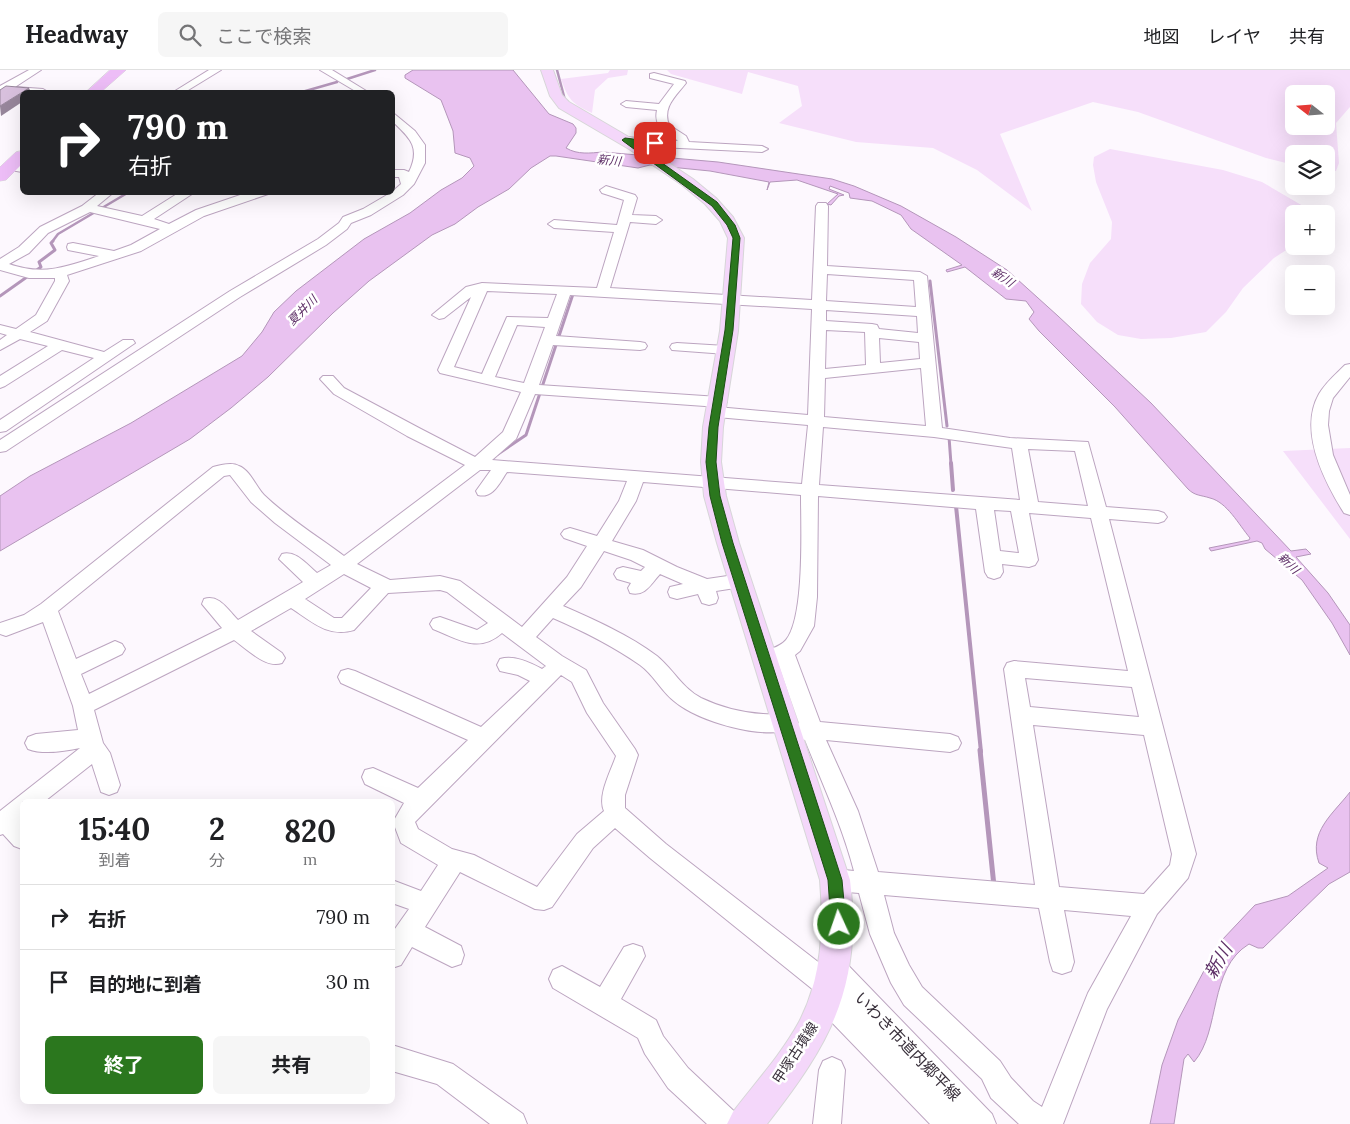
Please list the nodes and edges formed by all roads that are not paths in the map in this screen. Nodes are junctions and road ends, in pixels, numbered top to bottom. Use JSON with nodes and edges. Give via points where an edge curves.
{"nodes":[{"id":1,"x":36,"y":70,"type":"edge"},
{"id":2,"x":119,"y":70,"type":"edge"},
{"id":3,"x":216,"y":70,"type":"edge"},
{"id":4,"x":324,"y":70,"type":"edge"},
{"id":5,"x":547,"y":70,"type":"edge"},
{"id":6,"x":654,"y":76,"type":"dead end"},
{"id":7,"x":2,"y":89,"type":"edge"},
{"id":8,"x":20,"y":90,"type":"edge"},
{"id":9,"x":95,"y":90,"type":"edge"},
{"id":10,"x":182,"y":90,"type":"edge"},
{"id":11,"x":359,"y":90,"type":"edge"},
{"id":12,"x":651,"y":97,"type":"dead end"},
{"id":13,"x":628,"y":111,"type":"dead end"},
{"id":14,"x":661,"y":111,"type":"junction"},
{"id":15,"x":396,"y":120,"type":"edge"},
{"id":16,"x":650,"y":132,"type":"dead end"},
{"id":17,"x":677,"y":134,"type":"junction"},
{"id":18,"x":628,"y":142,"type":"junction"},
{"id":19,"x":685,"y":144,"type":"junction"},
{"id":20,"x":762,"y":150,"type":"dead end"},
{"id":21,"x":20,"y":159,"type":"edge"},
{"id":22,"x":11,"y":170,"type":"edge"},
{"id":23,"x":395,"y":174,"type":"edge"},
{"id":24,"x":408,"y":184,"type":"junction"},
{"id":25,"x":606,"y":190,"type":"dead end"},
{"id":26,"x":395,"y":194,"type":"edge"},
{"id":27,"x":104,"y":195,"type":"edge"},
{"id":28,"x":184,"y":195,"type":"edge"},
{"id":29,"x":253,"y":195,"type":"edge"},
{"id":30,"x":393,"y":195,"type":"edge"},
{"id":31,"x":822,"y":206,"type":"dead end"},
{"id":32,"x":88,"y":208,"type":"junction"},
{"id":33,"x":145,"y":220,"type":"junction"},
{"id":34,"x":656,"y":220,"type":"dead end"},
{"id":35,"x":554,"y":224,"type":"dead end"},
{"id":36,"x":623,"y":224,"type":"junction"},
{"id":37,"x":170,"y":228,"type":"junction"},
{"id":38,"x":73,"y":247,"type":"dead end"},
{"id":39,"x":114,"y":255,"type":"junction"},
{"id":40,"x":88,"y":264,"type":"junction"},
{"id":41,"x":0,"y":265,"type":"edge"},
{"id":42,"x":119,"y":268,"type":"dead end"},
{"id":43,"x":820,"y":270,"type":"junction"},
{"id":44,"x":60,"y":273,"type":"junction"},
{"id":45,"x":482,"y":287,"type":"junction"},
{"id":46,"x":565,"y":290,"type":"junction"},
{"id":47,"x":602,"y":292,"type":"junction"},
{"id":48,"x":732,"y":300,"type":"junction"},
{"id":49,"x":819,"y":306,"type":"junction"},
{"id":50,"x":849,"y":308,"type":"junction"},
{"id":51,"x":924,"y":312,"type":"junction"},
{"id":52,"x":439,"y":315,"type":"dead end"},
{"id":53,"x":554,"y":323,"type":"junction"},
{"id":54,"x":819,"y":325,"type":"junction"},
{"id":55,"x":848,"y":326,"type":"junction"},
{"id":56,"x":0,"y":329,"type":"edge"},
{"id":57,"x":872,"y":333,"type":"junction"},
{"id":58,"x":19,"y":334,"type":"junction"},
{"id":59,"x":926,"y":338,"type":"junction"},
{"id":60,"x":547,"y":340,"type":"junction"},
{"id":61,"x":128,"y":344,"type":"dead end"},
{"id":62,"x":58,"y":345,"type":"junction"},
{"id":63,"x":0,"y":346,"type":"edge"},
{"id":64,"x":640,"y":346,"type":"dead end"},
{"id":65,"x":677,"y":347,"type":"dead end"},
{"id":66,"x":726,"y":350,"type":"junction"},
{"id":67,"x":106,"y":357,"type":"junction"},
{"id":68,"x":928,"y":363,"type":"junction"},
{"id":69,"x":873,"y":368,"type":"junction"},
{"id":70,"x":1350,"y":368,"type":"edge"},
{"id":71,"x":817,"y":374,"type":"junction"},
{"id":72,"x":328,"y":379,"type":"dead end"},
{"id":73,"x":487,"y":379,"type":"junction"},
{"id":74,"x":0,"y":383,"type":"edge"},
{"id":75,"x":530,"y":389,"type":"junction"},
{"id":76,"x":718,"y":407,"type":"junction"},
{"id":77,"x":816,"y":420,"type":"junction"},
{"id":78,"x":0,"y":427,"type":"edge"},
{"id":79,"x":934,"y":432,"type":"junction"},
{"id":80,"x":1019,"y":444,"type":"junction"},
{"id":81,"x":0,"y":447,"type":"edge"},
{"id":82,"x":477,"y":464,"type":"junction"},
{"id":83,"x":503,"y":466,"type":"junction"},
{"id":84,"x":637,"y":477,"type":"junction"},
{"id":85,"x":713,"y":482,"type":"junction"},
{"id":86,"x":810,"y":489,"type":"junction"},
{"id":87,"x":484,"y":491,"type":"dead end"},
{"id":88,"x":984,"y":503,"type":"junction"},
{"id":89,"x":1024,"y":506,"type":"junction"},
{"id":90,"x":1350,"y":509,"type":"edge"},
{"id":91,"x":1098,"y":512,"type":"junction"},
{"id":92,"x":1158,"y":517,"type":"dead end"},
{"id":93,"x":570,"y":534,"type":"dead end"},
{"id":94,"x":600,"y":545,"type":"junction"},
{"id":95,"x":643,"y":546,"type":"dead end"},
{"id":96,"x":288,"y":559,"type":"dead end"},
{"id":97,"x":344,"y":565,"type":"junction"},
{"id":98,"x":661,"y":567,"type":"junction"},
{"id":99,"x":624,"y":574,"type":"dead end"},
{"id":100,"x":741,"y":581,"type":"junction"},
{"id":101,"x":316,"y":583,"type":"junction"},
{"id":102,"x":384,"y":586,"type":"junction"},
{"id":103,"x":677,"y":592,"type":"dead end"},
{"id":104,"x":707,"y":592,"type":"junction"},
{"id":105,"x":291,"y":599,"type":"junction"},
{"id":106,"x":211,"y":604,"type":"dead end"},
{"id":107,"x":48,"y":609,"type":"junction"},
{"id":108,"x":551,"y":609,"type":"junction"},
{"id":109,"x":502,"y":622,"type":"junction"},
{"id":110,"x":440,"y":624,"type":"dead end"},
{"id":111,"x":6,"y":629,"type":"dead end"},
{"id":112,"x":235,"y":630,"type":"junction"},
{"id":113,"x":523,"y":638,"type":"junction"},
{"id":114,"x":115,"y":649,"type":"dead end"},
{"id":115,"x":774,"y":655,"type":"junction"},
{"id":116,"x":275,"y":658,"type":"dead end"},
{"id":117,"x":507,"y":665,"type":"dead end"},
{"id":118,"x":69,"y":671,"type":"junction"},
{"id":119,"x":552,"y":672,"type":"junction"},
{"id":120,"x":348,"y":677,"type":"dead end"},
{"id":121,"x":1140,"y":680,"type":"junction"},
{"id":122,"x":83,"y":706,"type":"junction"},
{"id":123,"x":1021,"y":715,"type":"junction"},
{"id":124,"x":1152,"y":727,"type":"junction"},
{"id":125,"x":796,"y":728,"type":"junction"},
{"id":126,"x":484,"y":738,"type":"junction"},
{"id":127,"x":92,"y":742,"type":"junction"},
{"id":128,"x":36,"y":743,"type":"dead end"},
{"id":129,"x":950,"y":743,"type":"dead end"},
{"id":130,"x":373,"y":777,"type":"dead end"},
{"id":131,"x":109,"y":785,"type":"dead end"},
{"id":132,"x":32,"y":799,"type":"edge"},
{"id":133,"x":421,"y":800,"type":"junction"},
{"id":134,"x":617,"y":815,"type":"junction"},
{"id":135,"x":9,"y":817,"type":"edge"},
{"id":136,"x":20,"y":836,"type":"edge"},
{"id":137,"x":455,"y":860,"type":"junction"},
{"id":138,"x":835,"y":880,"type":"junction"},
{"id":139,"x":868,"y":882,"type":"junction"},
{"id":140,"x":395,"y":892,"type":"edge"},
{"id":141,"x":1049,"y":898,"type":"junction"},
{"id":142,"x":426,"y":905,"type":"junction"},
{"id":143,"x":1149,"y":906,"type":"junction"},
{"id":144,"x":408,"y":931,"type":"junction"},
{"id":145,"x":395,"y":951,"type":"edge"},
{"id":146,"x":452,"y":955,"type":"dead end"},
{"id":147,"x":633,"y":956,"type":"dead end"},
{"id":148,"x":1062,"y":962,"type":"dead end"},
{"id":149,"x":562,"y":979,"type":"dead end"},
{"id":150,"x":829,"y":985,"type":"junction"},
{"id":151,"x":604,"y":1004,"type":"junction"},
{"id":152,"x":395,"y":1059,"type":"edge"},
{"id":153,"x":832,"y":1070,"type":"dead end"},
{"id":154,"x":832,"y":1123,"type":"edge"},
{"id":155,"x":513,"y":1124,"type":"edge"},
{"id":156,"x":727,"y":1124,"type":"edge"},
{"id":157,"x":745,"y":1124,"type":"edge"},
{"id":158,"x":949,"y":1124,"type":"edge"},
{"id":159,"x":982,"y":1124,"type":"edge"},
{"id":160,"x":1047,"y":1124,"type":"edge"}],
"edges":[{"from":1,"to":7,"type":"street"},
{"from":2,"to":9,"type":"highway"},
{"from":3,"to":10,"type":"street"},
{"from":4,"to":11,"type":"street"},
{"from":5,"to":18,"type":"main road","name":"甲塚古墳線","via":[[556,96],[564,105]]},
{"from":6,"to":14,"type":"street","via":[[681,82]]},
{"from":7,"to":8,"type":"street"},
{"from":12,"to":14,"type":"street"},
{"from":13,"to":14,"type":"street"},
{"from":14,"to":17,"type":"street","via":[[664,127]]},
{"from":15,"to":24,"type":"street","via":[[418,145],[420,154]]},
{"from":16,"to":17,"type":"street"},
{"from":17,"to":19,"type":"street"},
{"from":18,"to":19,"type":"street"},
{"from":18,"to":48,"type":"main road","name":"甲塚古墳線","via":[[714,204],[735,231],[737,249]]},
{"from":19,"to":20,"type":"street"},
{"from":21,"to":22,"type":"highway"},
{"from":23,"to":24,"type":"street","via":[[404,173]]},
{"from":24,"to":26,"type":"street"},
{"from":25,"to":36,"type":"street","via":[[631,198]]},
{"from":27,"to":32,"type":"street"},
{"from":28,"to":33,"type":"street"},
{"from":29,"to":37,"type":"street","via":[[200,213]]},
{"from":30,"to":81,"type":"street","via":[[347,220],[322,242],[235,294]]},
{"from":31,"to":43,"type":"street"},
{"from":32,"to":33,"type":"street"},
{"from":32,"to":41,"type":"street","via":[[44,230],[24,250]]},
{"from":33,"to":37,"type":"street"},
{"from":34,"to":36,"type":"street"},
{"from":35,"to":36,"type":"street"},
{"from":36,"to":47,"type":"street"},
{"from":37,"to":39,"type":"street","via":[[136,248]]},
{"from":38,"to":39,"type":"street"},
{"from":39,"to":40,"type":"street"},
{"from":40,"to":42,"type":"street"},
{"from":40,"to":44,"type":"street"},
{"from":41,"to":44,"type":"street","via":[[27,274]]},
{"from":43,"to":49,"type":"street"},
{"from":43,"to":51,"type":"street","via":[[920,276]]},
{"from":44,"to":58,"type":"street","via":[[62,281],[42,318]]},
{"from":45,"to":46,"type":"street"},
{"from":45,"to":52,"type":"street","via":[[471,290]]},
{"from":45,"to":73,"type":"street","via":[[445,370]]},
{"from":46,"to":47,"type":"street"},
{"from":46,"to":53,"type":"street"},
{"from":47,"to":48,"type":"street"},
{"from":48,"to":49,"type":"street"},
{"from":48,"to":66,"type":"main road","name":"甲塚古墳線"},
{"from":49,"to":50,"type":"street"},
{"from":49,"to":54,"type":"street"},
{"from":50,"to":51,"type":"street"},
{"from":50,"to":55,"type":"street"},
{"from":51,"to":59,"type":"street"},
{"from":53,"to":60,"type":"street"},
{"from":53,"to":73,"type":"street","via":[[512,320]]},
{"from":54,"to":55,"type":"street"},
{"from":54,"to":71,"type":"street"},
{"from":55,"to":57,"type":"street","via":[[872,328]]},
{"from":56,"to":58,"type":"street"},
{"from":57,"to":59,"type":"street"},
{"from":57,"to":69,"type":"street"},
{"from":58,"to":62,"type":"street"},
{"from":58,"to":63,"type":"street"},
{"from":59,"to":68,"type":"street"},
{"from":60,"to":64,"type":"street"},
{"from":60,"to":75,"type":"street"},
{"from":61,"to":67,"type":"street"},
{"from":62,"to":67,"type":"street"},
{"from":62,"to":74,"type":"street"},
{"from":65,"to":66,"type":"street"},
{"from":66,"to":76,"type":"main road","name":"甲塚古墳線"},
{"from":67,"to":78,"type":"street"},
{"from":68,"to":69,"type":"street"},
{"from":68,"to":79,"type":"street"},
{"from":69,"to":71,"type":"street"},
{"from":70,"to":90,"type":"street","via":[[1325,397],[1321,435],[1326,462]]},
{"from":71,"to":77,"type":"street"},
{"from":72,"to":82,"type":"street","via":[[339,391]]},
{"from":73,"to":75,"type":"street"},
{"from":75,"to":76,"type":"street"},
{"from":75,"to":82,"type":"street","via":[[510,435]]},
{"from":76,"to":77,"type":"street"},
{"from":76,"to":85,"type":"main road","name":"甲塚古墳線","via":[[713,427]]},
{"from":77,"to":79,"type":"street"},
{"from":77,"to":86,"type":"street"},
{"from":79,"to":80,"type":"street"},
{"from":80,"to":89,"type":"street"},
{"from":80,"to":91,"type":"street","via":[[1082,446]]},
{"from":82,"to":83,"type":"street"},
{"from":82,"to":97,"type":"street"},
{"from":83,"to":84,"type":"street"},
{"from":83,"to":87,"type":"street"},
{"from":84,"to":85,"type":"street"},
{"from":84,"to":94,"type":"street","via":[[627,501]]},
{"from":85,"to":86,"type":"street"},
{"from":85,"to":100,"type":"main road","name":"甲塚古墳線"},
{"from":86,"to":88,"type":"street"},
{"from":86,"to":115,"type":"street","via":[[808,597],[804,626],[793,646]]},
{"from":88,"to":89,"type":"street"},
{"from":88,"to":89,"type":"street","via":[[993,565],[1029,560]]},
{"from":89,"to":91,"type":"street"},
{"from":91,"to":92,"type":"street"},
{"from":91,"to":121,"type":"street"},
{"from":93,"to":94,"type":"street"},
{"from":94,"to":98,"type":"street","via":[[637,555]]},
{"from":94,"to":108,"type":"street"},
{"from":95,"to":98,"type":"street","via":[[664,564]]},
{"from":96,"to":101,"type":"street"},
{"from":97,"to":101,"type":"street"},
{"from":97,"to":102,"type":"street"},
{"from":97,"to":107,"type":"street","via":[[257,498],[238,472],[227,469],[219,471]]},
{"from":98,"to":99,"type":"street","via":[[641,584]]},
{"from":98,"to":104,"type":"street"},
{"from":100,"to":104,"type":"street"},
{"from":100,"to":115,"type":"main road","name":"甲塚古墳線"},
{"from":101,"to":105,"type":"street"},
{"from":102,"to":105,"type":"street","via":[[347,625],[332,626]]},
{"from":102,"to":109,"type":"street","via":[[440,583],[453,586]]},
{"from":103,"to":104,"type":"street"},
{"from":105,"to":112,"type":"street"},
{"from":106,"to":112,"type":"street"},
{"from":107,"to":111,"type":"street","via":[[31,620]]},
{"from":107,"to":118,"type":"street"},
{"from":108,"to":113,"type":"street"},
{"from":108,"to":125,"type":"street","via":[[599,631],[651,662],[674,688],[693,703],[760,723]]},
{"from":109,"to":110,"type":"street","via":[[487,635],[476,638]]},
{"from":109,"to":113,"type":"street"},
{"from":112,"to":116,"type":"street"},
{"from":112,"to":122,"type":"street"},
{"from":113,"to":119,"type":"street"},
{"from":114,"to":118,"type":"street"},
{"from":115,"to":125,"type":"main road","name":"甲塚古墳線"},
{"from":117,"to":119,"type":"street"},
{"from":118,"to":122,"type":"street"},
{"from":119,"to":126,"type":"street"},
{"from":119,"to":134,"type":"street","via":[[579,676],[594,707],[627,755],[614,795],[613,806]]},
{"from":120,"to":126,"type":"street"},
{"from":121,"to":123,"type":"street","via":[[1014,669]]},
{"from":121,"to":124,"type":"street"},
{"from":122,"to":127,"type":"street"},
{"from":123,"to":124,"type":"street"},
{"from":123,"to":141,"type":"street"},
{"from":124,"to":143,"type":"street","via":[[1184,854],[1180,870]]},
{"from":125,"to":129,"type":"street"},
{"from":125,"to":138,"type":"main road","name":"甲塚古墳線"},
{"from":125,"to":139,"type":"street","via":[[847,811]]},
{"from":126,"to":133,"type":"street"},
{"from":127,"to":128,"type":"street"},
{"from":127,"to":131,"type":"street","via":[[99,752]]},
{"from":127,"to":132,"type":"street","via":[[88,754]]},
{"from":130,"to":133,"type":"street"},
{"from":133,"to":137,"type":"street","via":[[404,822],[409,836]]},
{"from":134,"to":137,"type":"street","via":[[602,822],[544,899],[535,898]]},
{"from":134,"to":150,"type":"street"},
{"from":135,"to":136,"type":"street"},
{"from":137,"to":142,"type":"street"},
{"from":138,"to":139,"type":"street"},
{"from":138,"to":150,"type":"main road","name":"甲塚古墳線","via":[[839,938]]},
{"from":139,"to":141,"type":"street"},
{"from":139,"to":160,"type":"street","via":[[882,934],[913,996],[991,1070],[1001,1088],[1023,1111]]},
{"from":140,"to":142,"type":"street"},
{"from":141,"to":143,"type":"street"},
{"from":141,"to":148,"type":"street"},
{"from":142,"to":144,"type":"street"},
{"from":143,"to":160,"type":"street","via":[[1097,1002]]},
{"from":144,"to":145,"type":"street"},
{"from":144,"to":146,"type":"street"},
{"from":147,"to":151,"type":"street"},
{"from":149,"to":151,"type":"street"},
{"from":150,"to":157,"type":"main road","name":"甲塚古墳線","via":[[810,1035]]},
{"from":150,"to":158,"type":"street","name":"いわき市道内郷平線"},
{"from":150,"to":159,"type":"street","name":"いわき市道内郷平線"},
{"from":151,"to":156,"type":"street","via":[[647,1028],[654,1045],[678,1078]]},
{"from":152,"to":155,"type":"street","via":[[444,1073]]},
{"from":153,"to":154,"type":"street"}]}
